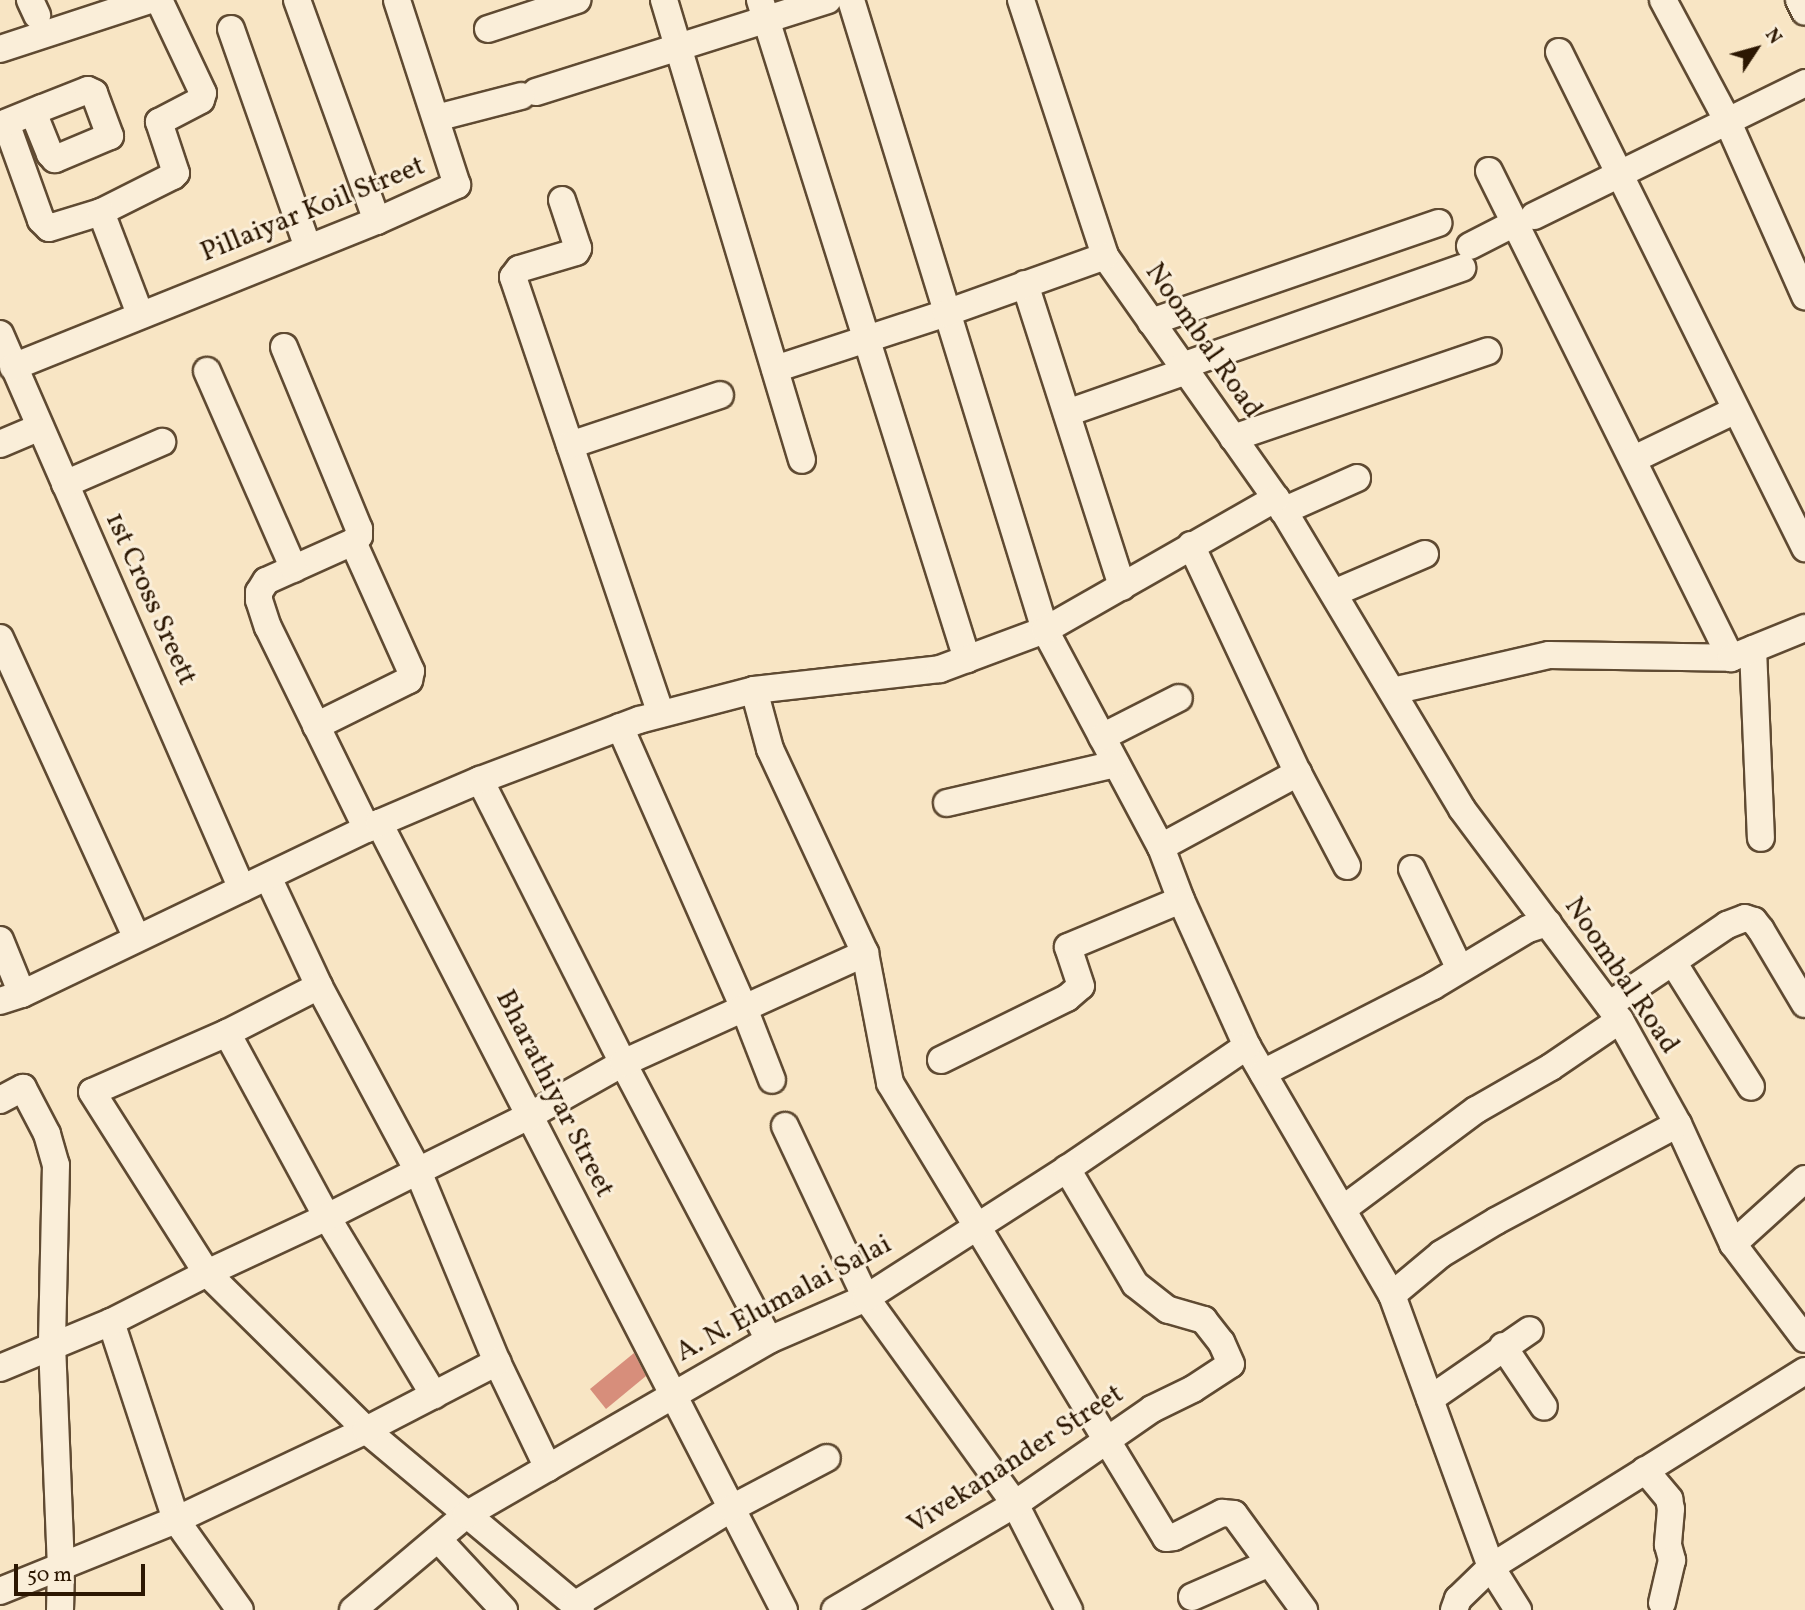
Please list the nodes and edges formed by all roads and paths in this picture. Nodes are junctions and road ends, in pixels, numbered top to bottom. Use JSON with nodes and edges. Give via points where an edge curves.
{"nodes":[{"id":1,"x":150,"y":0,"type":"edge"},
{"id":2,"x":159,"y":0,"type":"edge"},
{"id":3,"x":297,"y":0,"type":"edge"},
{"id":4,"x":397,"y":0,"type":"edge"},
{"id":5,"x":577,"y":0,"type":"edge"},
{"id":6,"x":664,"y":0,"type":"edge"},
{"id":7,"x":828,"y":0,"type":"edge"},
{"id":8,"x":851,"y":0,"type":"edge"},
{"id":9,"x":1021,"y":0,"type":"edge"},
{"id":10,"x":1663,"y":0,"type":"edge"},
{"id":11,"x":1799,"y":0,"type":"edge"},
{"id":12,"x":763,"y":10,"type":"edge"},
{"id":13,"x":1805,"y":12,"type":"edge"},
{"id":14,"x":231,"y":29,"type":"dead end"},
{"id":15,"x":488,"y":29,"type":"dead end"},
{"id":16,"x":679,"y":48,"type":"junction"},
{"id":17,"x":0,"y":49,"type":"edge"},
{"id":18,"x":1559,"y":52,"type":"dead end"},
{"id":19,"x":1805,"y":83,"type":"edge"},
{"id":20,"x":33,"y":112,"type":"dead end"},
{"id":21,"x":436,"y":118,"type":"junction"},
{"id":22,"x":1727,"y":120,"type":"junction"},
{"id":23,"x":3,"y":124,"type":"edge"},
{"id":24,"x":1489,"y":171,"type":"dead end"},
{"id":25,"x":1617,"y":173,"type":"junction"},
{"id":26,"x":562,"y":200,"type":"dead end"},
{"id":27,"x":101,"y":212,"type":"junction"},
{"id":28,"x":1525,"y":219,"type":"junction"},
{"id":29,"x":377,"y":221,"type":"junction"},
{"id":30,"x":1438,"y":223,"type":"dead end"},
{"id":31,"x":308,"y":248,"type":"junction"},
{"id":32,"x":1105,"y":256,"type":"junction"},
{"id":33,"x":1025,"y":284,"type":"junction"},
{"id":34,"x":1805,"y":296,"type":"edge"},
{"id":35,"x":946,"y":313,"type":"junction"},
{"id":36,"x":140,"y":314,"type":"junction"},
{"id":37,"x":1151,"y":322,"type":"junction"},
{"id":38,"x":0,"y":334,"type":"edge"},
{"id":39,"x":866,"y":339,"type":"junction"},
{"id":40,"x":284,"y":347,"type":"dead end"},
{"id":41,"x":1488,"y":351,"type":"dead end"},
{"id":42,"x":13,"y":367,"type":"junction"},
{"id":43,"x":1184,"y":368,"type":"junction"},
{"id":44,"x":775,"y":369,"type":"junction"},
{"id":45,"x":207,"y":371,"type":"dead end"},
{"id":46,"x":720,"y":395,"type":"dead end"},
{"id":47,"x":1736,"y":410,"type":"junction"},
{"id":48,"x":1067,"y":413,"type":"junction"},
{"id":49,"x":40,"y":427,"type":"junction"},
{"id":50,"x":1233,"y":438,"type":"junction"},
{"id":51,"x":162,"y":442,"type":"dead end"},
{"id":52,"x":0,"y":444,"type":"edge"},
{"id":53,"x":570,"y":445,"type":"junction"},
{"id":54,"x":1634,"y":459,"type":"junction"},
{"id":55,"x":802,"y":460,"type":"dead end"},
{"id":56,"x":1357,"y":478,"type":"dead end"},
{"id":57,"x":65,"y":484,"type":"junction"},
{"id":58,"x":1279,"y":505,"type":"junction"},
{"id":59,"x":353,"y":542,"type":"junction"},
{"id":60,"x":1191,"y":545,"type":"junction"},
{"id":61,"x":1805,"y":548,"type":"edge"},
{"id":62,"x":1425,"y":554,"type":"dead end"},
{"id":63,"x":294,"y":569,"type":"junction"},
{"id":64,"x":1122,"y":587,"type":"junction"},
{"id":65,"x":1334,"y":593,"type":"junction"},
{"id":66,"x":1805,"y":628,"type":"edge"},
{"id":67,"x":1045,"y":630,"type":"junction"},
{"id":68,"x":0,"y":638,"type":"edge"},
{"id":69,"x":1742,"y":653,"type":"junction"},
{"id":70,"x":967,"y":659,"type":"junction"},
{"id":71,"x":754,"y":690,"type":"junction"},
{"id":72,"x":1393,"y":691,"type":"junction"},
{"id":73,"x":1178,"y":698,"type":"dead end"},
{"id":74,"x":661,"y":715,"type":"junction"},
{"id":75,"x":316,"y":726,"type":"junction"},
{"id":76,"x":620,"y":727,"type":"junction"},
{"id":77,"x":1102,"y":737,"type":"junction"},
{"id":78,"x":1116,"y":764,"type":"junction"},
{"id":79,"x":1298,"y":773,"type":"junction"},
{"id":80,"x":480,"y":780,"type":"junction"},
{"id":81,"x":947,"y":803,"type":"dead end"},
{"id":82,"x":373,"y":826,"type":"junction"},
{"id":83,"x":1761,"y":838,"type":"dead end"},
{"id":84,"x":1161,"y":847,"type":"junction"},
{"id":85,"x":1347,"y":866,"type":"dead end"},
{"id":86,"x":1412,"y":869,"type":"dead end"},
{"id":87,"x":268,"y":877,"type":"junction"},
{"id":88,"x":242,"y":889,"type":"junction"},
{"id":89,"x":1181,"y":900,"type":"junction"},
{"id":90,"x":1548,"y":923,"type":"junction"},
{"id":91,"x":136,"y":937,"type":"junction"},
{"id":92,"x":0,"y":940,"type":"edge"},
{"id":93,"x":865,"y":953,"type":"junction"},
{"id":94,"x":1673,"y":962,"type":"junction"},
{"id":95,"x":1460,"y":970,"type":"junction"},
{"id":96,"x":1798,"y":974,"type":"edge"},
{"id":97,"x":320,"y":986,"type":"junction"},
{"id":98,"x":11,"y":997,"type":"edge"},
{"id":99,"x":1805,"y":1004,"type":"edge"},
{"id":100,"x":744,"y":1008,"type":"junction"},
{"id":101,"x":1615,"y":1012,"type":"junction"},
{"id":102,"x":227,"y":1033,"type":"junction"},
{"id":103,"x":1247,"y":1046,"type":"junction"},
{"id":104,"x":941,"y":1060,"type":"dead end"},
{"id":105,"x":623,"y":1063,"type":"junction"},
{"id":106,"x":1263,"y":1073,"type":"junction"},
{"id":107,"x":772,"y":1080,"type":"dead end"},
{"id":108,"x":1751,"y":1087,"type":"dead end"},
{"id":109,"x":0,"y":1100,"type":"edge"},
{"id":110,"x":529,"y":1116,"type":"junction"},
{"id":111,"x":1678,"y":1124,"type":"junction"},
{"id":112,"x":785,"y":1126,"type":"dead end"},
{"id":113,"x":1067,"y":1169,"type":"junction"},
{"id":114,"x":418,"y":1171,"type":"junction"},
{"id":115,"x":1805,"y":1179,"type":"edge"},
{"id":116,"x":1343,"y":1209,"type":"junction"},
{"id":117,"x":327,"y":1217,"type":"junction"},
{"id":118,"x":978,"y":1225,"type":"junction"},
{"id":119,"x":1733,"y":1244,"type":"junction"},
{"id":120,"x":207,"y":1273,"type":"junction"},
{"id":121,"x":1392,"y":1295,"type":"junction"},
{"id":122,"x":866,"y":1298,"type":"junction"},
{"id":123,"x":111,"y":1322,"type":"junction"},
{"id":124,"x":1530,"y":1330,"type":"dead end"},
{"id":125,"x":1805,"y":1339,"type":"edge"},
{"id":126,"x":769,"y":1340,"type":"junction"},
{"id":127,"x":52,"y":1344,"type":"junction"},
{"id":128,"x":1503,"y":1346,"type":"junction"},
{"id":129,"x":497,"y":1362,"type":"junction"},
{"id":130,"x":0,"y":1368,"type":"edge"},
{"id":131,"x":1805,"y":1371,"type":"edge"},
{"id":132,"x":674,"y":1393,"type":"junction"},
{"id":133,"x":434,"y":1395,"type":"junction"},
{"id":134,"x":1430,"y":1399,"type":"junction"},
{"id":135,"x":1544,"y":1407,"type":"dead end"},
{"id":136,"x":366,"y":1430,"type":"junction"},
{"id":137,"x":1106,"y":1442,"type":"junction"},
{"id":138,"x":827,"y":1458,"type":"dead end"},
{"id":139,"x":548,"y":1468,"type":"junction"},
{"id":140,"x":1645,"y":1470,"type":"junction"},
{"id":141,"x":1015,"y":1504,"type":"junction"},
{"id":142,"x":732,"y":1508,"type":"junction"},
{"id":143,"x":466,"y":1515,"type":"junction"},
{"id":144,"x":176,"y":1520,"type":"junction"},
{"id":145,"x":438,"y":1539,"type":"junction"},
{"id":146,"x":1268,"y":1564,"type":"junction"},
{"id":147,"x":61,"y":1567,"type":"junction"},
{"id":148,"x":1491,"y":1567,"type":"junction"},
{"id":149,"x":0,"y":1591,"type":"edge"},
{"id":150,"x":1192,"y":1597,"type":"dead end"},
{"id":151,"x":1220,"y":1598,"type":"edge"},
{"id":152,"x":1662,"y":1603,"type":"dead end"},
{"id":153,"x":852,"y":1606,"type":"edge"},
{"id":154,"x":578,"y":1607,"type":"edge"},
{"id":155,"x":60,"y":1610,"type":"edge"},
{"id":156,"x":240,"y":1610,"type":"edge"},
{"id":157,"x":353,"y":1610,"type":"edge"},
{"id":158,"x":504,"y":1610,"type":"edge"},
{"id":159,"x":784,"y":1610,"type":"edge"},
{"id":160,"x":1069,"y":1610,"type":"edge"},
{"id":161,"x":1304,"y":1610,"type":"edge"},
{"id":162,"x":1454,"y":1610,"type":"edge"},
{"id":163,"x":1517,"y":1610,"type":"edge"}],
"edges":[{"from":1,"to":17,"type":"street"},
{"from":2,"to":27,"type":"street","via":[[203,93],[201,100],[159,122],[176,173]]},
{"from":3,"to":29,"type":"street"},
{"from":4,"to":21,"type":"street","name":"Pillaiyar Koil Street"},
{"from":5,"to":15,"type":"street"},
{"from":6,"to":16,"type":"street"},
{"from":7,"to":12,"type":"street"},
{"from":8,"to":35,"type":"street"},
{"from":9,"to":32,"type":"street","name":"Noombal Road"},
{"from":10,"to":22,"type":"street"},
{"from":11,"to":13,"type":"street"},
{"from":12,"to":16,"type":"street"},
{"from":12,"to":39,"type":"street"},
{"from":14,"to":31,"type":"street"},
{"from":16,"to":21,"type":"street"},
{"from":16,"to":44,"type":"street"},
{"from":18,"to":25,"type":"street"},
{"from":19,"to":22,"type":"street"},
{"from":20,"to":23,"type":"street"},
{"from":21,"to":29,"type":"street","name":"Pillaiyar Koil Street","via":[[457,185]]},
{"from":22,"to":25,"type":"street"},
{"from":22,"to":34,"type":"street"},
{"from":23,"to":27,"type":"street","via":[[41,220],[49,228]]},
{"from":24,"to":28,"type":"street"},
{"from":25,"to":28,"type":"street"},
{"from":25,"to":47,"type":"street"},
{"from":26,"to":53,"type":"street","via":[[576,252],[519,269],[513,277]]},
{"from":27,"to":36,"type":"street"},
{"from":28,"to":43,"type":"street","via":[[1466,257]]},
{"from":28,"to":54,"type":"street"},
{"from":29,"to":31,"type":"street","name":"Pillaiyar Koil Street"},
{"from":30,"to":37,"type":"street"},
{"from":31,"to":36,"type":"street","name":"Pillaiyar Koil Street"},
{"from":32,"to":33,"type":"street"},
{"from":32,"to":37,"type":"street","name":"Noombal Road"},
{"from":33,"to":35,"type":"street"},
{"from":33,"to":48,"type":"street"},
{"from":35,"to":39,"type":"street"},
{"from":35,"to":67,"type":"street"},
{"from":36,"to":42,"type":"street","name":"Pillaiyar Koil Street"},
{"from":37,"to":43,"type":"street","name":"Noombal Road"},
{"from":38,"to":42,"type":"street","name":"1st Cross Sreett"},
{"from":39,"to":44,"type":"street"},
{"from":39,"to":70,"type":"street"},
{"from":40,"to":59,"type":"street","via":[[359,529]]},
{"from":41,"to":50,"type":"street"},
{"from":42,"to":49,"type":"street","name":"1st Cross Sreett"},
{"from":43,"to":48,"type":"street"},
{"from":43,"to":50,"type":"street","name":"Noombal Road"},
{"from":44,"to":55,"type":"street"},
{"from":45,"to":63,"type":"street"},
{"from":46,"to":53,"type":"street"},
{"from":47,"to":54,"type":"street"},
{"from":47,"to":61,"type":"street"},
{"from":48,"to":64,"type":"street"},
{"from":49,"to":52,"type":"street"},
{"from":49,"to":57,"type":"street","name":"1st Cross Sreett"},
{"from":50,"to":58,"type":"street","name":"Noombal Road"},
{"from":51,"to":57,"type":"street"},
{"from":53,"to":74,"type":"street"},
{"from":54,"to":69,"type":"street"},
{"from":56,"to":58,"type":"street"},
{"from":57,"to":88,"type":"street","name":"1st Cross Sreett"},
{"from":58,"to":60,"type":"street"},
{"from":58,"to":65,"type":"street","name":"Noombal Road"},
{"from":59,"to":63,"type":"street","name":"Bharathiyar Street"},
{"from":59,"to":75,"type":"street","via":[[411,671],[409,680]]},
{"from":60,"to":64,"type":"street"},
{"from":60,"to":79,"type":"street"},
{"from":62,"to":65,"type":"street"},
{"from":63,"to":75,"type":"street","name":"Bharathiyar Street","via":[[266,581],[259,600]]},
{"from":64,"to":67,"type":"street"},
{"from":65,"to":72,"type":"street","name":"Noombal Road"},
{"from":66,"to":69,"type":"street"},
{"from":67,"to":70,"type":"street"},
{"from":67,"to":77,"type":"street"},
{"from":68,"to":91,"type":"street"},
{"from":69,"to":72,"type":"street","via":[[1549,655]]},
{"from":69,"to":83,"type":"street"},
{"from":70,"to":71,"type":"street","via":[[940,669]]},
{"from":71,"to":74,"type":"street"},
{"from":71,"to":93,"type":"street","via":[[770,749]]},
{"from":72,"to":90,"type":"street","name":"Noombal Road","via":[[1462,809]]},
{"from":73,"to":77,"type":"street"},
{"from":74,"to":76,"type":"street"},
{"from":75,"to":82,"type":"street","name":"Bharathiyar Street"},
{"from":76,"to":80,"type":"street"},
{"from":76,"to":100,"type":"street"},
{"from":77,"to":78,"type":"street"},
{"from":78,"to":81,"type":"street"},
{"from":78,"to":84,"type":"street"},
{"from":79,"to":84,"type":"street"},
{"from":79,"to":85,"type":"street"},
{"from":80,"to":82,"type":"street"},
{"from":80,"to":105,"type":"street"},
{"from":82,"to":87,"type":"street"},
{"from":82,"to":110,"type":"street","name":"Bharathiyar Street"},
{"from":84,"to":89,"type":"street"},
{"from":86,"to":95,"type":"street"},
{"from":87,"to":88,"type":"street"},
{"from":87,"to":97,"type":"street"},
{"from":88,"to":91,"type":"street"},
{"from":89,"to":103,"type":"street"},
{"from":89,"to":104,"type":"street","via":[[1068,947],[1081,986],[1067,998]]},
{"from":90,"to":95,"type":"street","via":[[1528,929]]},
{"from":90,"to":101,"type":"street","name":"Noombal Road"},
{"from":91,"to":98,"type":"street"},
{"from":92,"to":98,"type":"street"},
{"from":93,"to":100,"type":"street"},
{"from":93,"to":118,"type":"street","via":[[890,1083]]},
{"from":94,"to":96,"type":"street","via":[[1745,918],[1754,921]]},
{"from":94,"to":101,"type":"street"},
{"from":94,"to":108,"type":"street"},
{"from":95,"to":106,"type":"street"},
{"from":96,"to":99,"type":"street"},
{"from":97,"to":102,"type":"street"},
{"from":97,"to":114,"type":"street"},
{"from":100,"to":105,"type":"street"},
{"from":100,"to":107,"type":"street"},
{"from":101,"to":111,"type":"street","name":"Noombal Road"},
{"from":101,"to":116,"type":"street","via":[[1551,1067],[1476,1110]]},
{"from":102,"to":117,"type":"street"},
{"from":102,"to":120,"type":"street","via":[[92,1092]]},
{"from":103,"to":106,"type":"street"},
{"from":103,"to":113,"type":"street","name":"A. N. Elumalai Salai"},
{"from":105,"to":110,"type":"street"},
{"from":105,"to":126,"type":"street"},
{"from":106,"to":116,"type":"street"},
{"from":109,"to":127,"type":"street","via":[[23,1088],[47,1134],[56,1165]]},
{"from":110,"to":114,"type":"street"},
{"from":110,"to":132,"type":"street","name":"Bharathiyar Street"},
{"from":111,"to":119,"type":"street","name":"Noombal Road"},
{"from":111,"to":121,"type":"street","via":[[1496,1221],[1441,1254]]},
{"from":112,"to":122,"type":"street"},
{"from":113,"to":118,"type":"street","name":"A. N. Elumalai Salai"},
{"from":113,"to":137,"type":"street","name":"Vivekanander Street","via":[[1135,1284],[1168,1310],[1204,1320],[1231,1364],[1152,1409]]},
{"from":114,"to":117,"type":"street"},
{"from":114,"to":129,"type":"street"},
{"from":115,"to":119,"type":"street"},
{"from":116,"to":121,"type":"street"},
{"from":117,"to":120,"type":"street"},
{"from":117,"to":133,"type":"street"},
{"from":118,"to":122,"type":"street","name":"A. N. Elumalai Salai"},
{"from":118,"to":137,"type":"street"},
{"from":119,"to":125,"type":"street","name":"Noombal Road"},
{"from":120,"to":123,"type":"street"},
{"from":120,"to":136,"type":"street"},
{"from":121,"to":134,"type":"street"},
{"from":122,"to":126,"type":"street","name":"A. N. Elumalai Salai"},
{"from":122,"to":141,"type":"street"},
{"from":123,"to":127,"type":"street"},
{"from":123,"to":144,"type":"street"},
{"from":124,"to":128,"type":"street"},
{"from":126,"to":132,"type":"street","name":"A. N. Elumalai Salai"},
{"from":127,"to":130,"type":"street"},
{"from":127,"to":147,"type":"street"},
{"from":128,"to":134,"type":"street"},
{"from":128,"to":135,"type":"street"},
{"from":129,"to":133,"type":"street"},
{"from":129,"to":139,"type":"street"},
{"from":131,"to":140,"type":"street"},
{"from":132,"to":139,"type":"street","name":"A. N. Elumalai Salai"},
{"from":132,"to":142,"type":"street","name":"Bharathiyar Street"},
{"from":133,"to":136,"type":"street"},
{"from":134,"to":148,"type":"street"},
{"from":136,"to":143,"type":"street"},
{"from":136,"to":144,"type":"street"},
{"from":137,"to":141,"type":"street","name":"Vivekanander Street"},
{"from":137,"to":146,"type":"street","via":[[1166,1538],[1228,1513],[1239,1519]]},
{"from":138,"to":142,"type":"street"},
{"from":139,"to":143,"type":"street","name":"A. N. Elumalai Salai"},
{"from":140,"to":148,"type":"street"},
{"from":140,"to":152,"type":"street","via":[[1669,1499],[1671,1509],[1668,1545],[1672,1560]]},
{"from":141,"to":153,"type":"street","name":"Vivekanander Street"},
{"from":141,"to":160,"type":"street"},
{"from":142,"to":154,"type":"street"},
{"from":142,"to":159,"type":"street","name":"Bharathiyar Street"},
{"from":143,"to":145,"type":"street","name":"A. N. Elumalai Salai"},
{"from":143,"to":154,"type":"street"},
{"from":144,"to":147,"type":"street"},
{"from":144,"to":156,"type":"street"},
{"from":145,"to":157,"type":"street","name":"A. N. Elumalai Salai"},
{"from":145,"to":158,"type":"street"},
{"from":146,"to":151,"type":"street"},
{"from":146,"to":161,"type":"street"},
{"from":147,"to":149,"type":"street"},
{"from":147,"to":155,"type":"street"},
{"from":148,"to":162,"type":"street","via":[[1458,1599]]},
{"from":148,"to":163,"type":"street"},
{"from":150,"to":151,"type":"street"}]}
